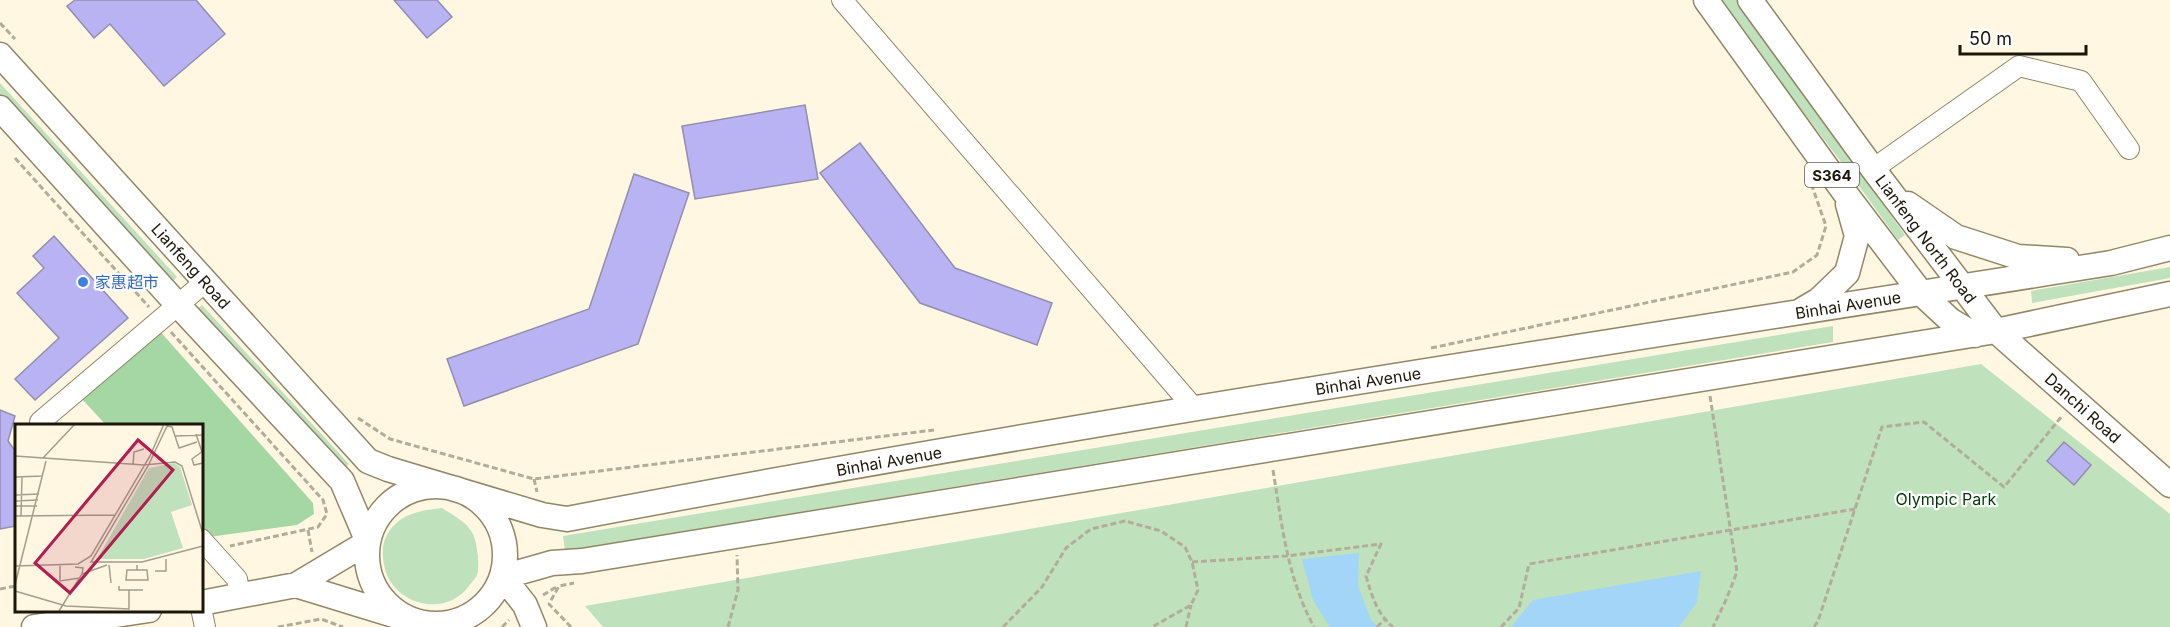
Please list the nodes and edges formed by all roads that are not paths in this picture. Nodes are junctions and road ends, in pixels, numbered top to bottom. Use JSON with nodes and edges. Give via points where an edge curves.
{"nodes":[{"id":1,"x":842,"y":0,"type":"edge"},
{"id":2,"x":1706,"y":0,"type":"edge"},
{"id":3,"x":1750,"y":0,"type":"edge"},
{"id":4,"x":8,"y":48,"type":"edge"},
{"id":5,"x":0,"y":108,"type":"edge"},
{"id":6,"x":2129,"y":149,"type":"dead end"},
{"id":7,"x":1873,"y":169,"type":"junction"},
{"id":8,"x":1845,"y":193,"type":"junction"},
{"id":9,"x":2170,"y":248,"type":"edge"},
{"id":10,"x":2111,"y":263,"type":"junction"},
{"id":11,"x":205,"y":282,"type":"junction"},
{"id":12,"x":1961,"y":287,"type":"junction"},
{"id":13,"x":1921,"y":293,"type":"junction"},
{"id":14,"x":2170,"y":294,"type":"edge"},
{"id":15,"x":168,"y":312,"type":"junction"},
{"id":16,"x":1792,"y":315,"type":"junction"},
{"id":17,"x":1986,"y":333,"type":"junction"},
{"id":18,"x":1194,"y":408,"type":"junction"},
{"id":19,"x":42,"y":424,"type":"edge"},
{"id":20,"x":2170,"y":485,"type":"edge"},
{"id":21,"x":452,"y":487,"type":"junction"},
{"id":22,"x":368,"y":542,"type":"junction"},
{"id":23,"x":206,"y":544,"type":"edge"},
{"id":24,"x":503,"y":577,"type":"junction"},
{"id":25,"x":296,"y":585,"type":"junction"},
{"id":26,"x":240,"y":596,"type":"junction"},
{"id":27,"x":202,"y":603,"type":"edge"},
{"id":28,"x":135,"y":612,"type":"edge"},
{"id":29,"x":202,"y":612,"type":"edge"},
{"id":30,"x":415,"y":623,"type":"edge"},
{"id":31,"x":34,"y":627,"type":"edge"},
{"id":32,"x":205,"y":627,"type":"edge"},
{"id":33,"x":534,"y":627,"type":"edge"}],
"edges":[{"from":1,"to":18,"type":"street"},
{"from":2,"to":8,"type":"main road","name":"Lianfeng North Road","number":"S364"},
{"from":3,"to":7,"type":"main road","name":"Lianfeng North Road","number":"S364"},
{"from":4,"to":11,"type":"main road","name":"Lianfeng Road"},
{"from":5,"to":15,"type":"main road"},
{"from":6,"to":7,"type":"street","via":[[2081,81],[2019,66]]},
{"from":7,"to":10,"type":"main road","via":[[1908,204],[1956,237],[2018,257]]},
{"from":7,"to":12,"type":"main road","name":"Lianfeng North Road","number":"S364"},
{"from":8,"to":13,"type":"main road","name":"Lianfeng North Road","number":"S364"},
{"from":8,"to":16,"type":"main road","via":[[1857,236],[1847,273],[1820,300]]},
{"from":9,"to":10,"type":"main road","name":"Binhai Avenue"},
{"from":10,"to":12,"type":"main road","name":"Binhai Avenue"},
{"from":11,"to":15,"type":"street"},
{"from":11,"to":21,"type":"main road","name":"Lianfeng Road","via":[[368,461]]},
{"from":12,"to":13,"type":"main road","name":"Binhai Avenue"},
{"from":12,"to":17,"type":"main road","name":"Lianfeng North Road","number":"S364"},
{"from":13,"to":16,"type":"main road","name":"Binhai Avenue"},
{"from":13,"to":17,"type":"main road","name":"Lianfeng North Road","number":"S364","via":[[1950,320]]},
{"from":14,"to":17,"type":"main road"},
{"from":15,"to":19,"type":"street"},
{"from":15,"to":22,"type":"main road","via":[[342,481]]},
{"from":16,"to":18,"type":"main road","name":"Binhai Avenue"},
{"from":17,"to":20,"type":"main road","name":"Danchi Road"},
{"from":17,"to":24,"type":"main road","via":[[581,572],[552,563]]},
{"from":18,"to":21,"type":"main road","name":"Binhai Avenue","via":[[567,519]]},
{"from":21,"to":22,"type":"main road","via":[[408,491],[389,503],[375,521]]},
{"from":21,"to":24,"type":"main road","via":[[473,496],[491,512],[502,532],[506,555]]},
{"from":22,"to":25,"type":"main road"},
{"from":22,"to":30,"type":"main road","via":[[367,565],[374,587],[388,606]]},
{"from":23,"to":26,"type":"street","via":[[237,579]]},
{"from":24,"to":30,"type":"main road","via":[[492,598],[475,614],[454,623]]},
{"from":24,"to":33,"type":"main road","via":[[525,605]]},
{"from":25,"to":26,"type":"main road"},
{"from":25,"to":30,"type":"main road"},
{"from":26,"to":27,"type":"main road"},
{"from":28,"to":31,"type":"main road"},
{"from":29,"to":32,"type":"street"}]}
